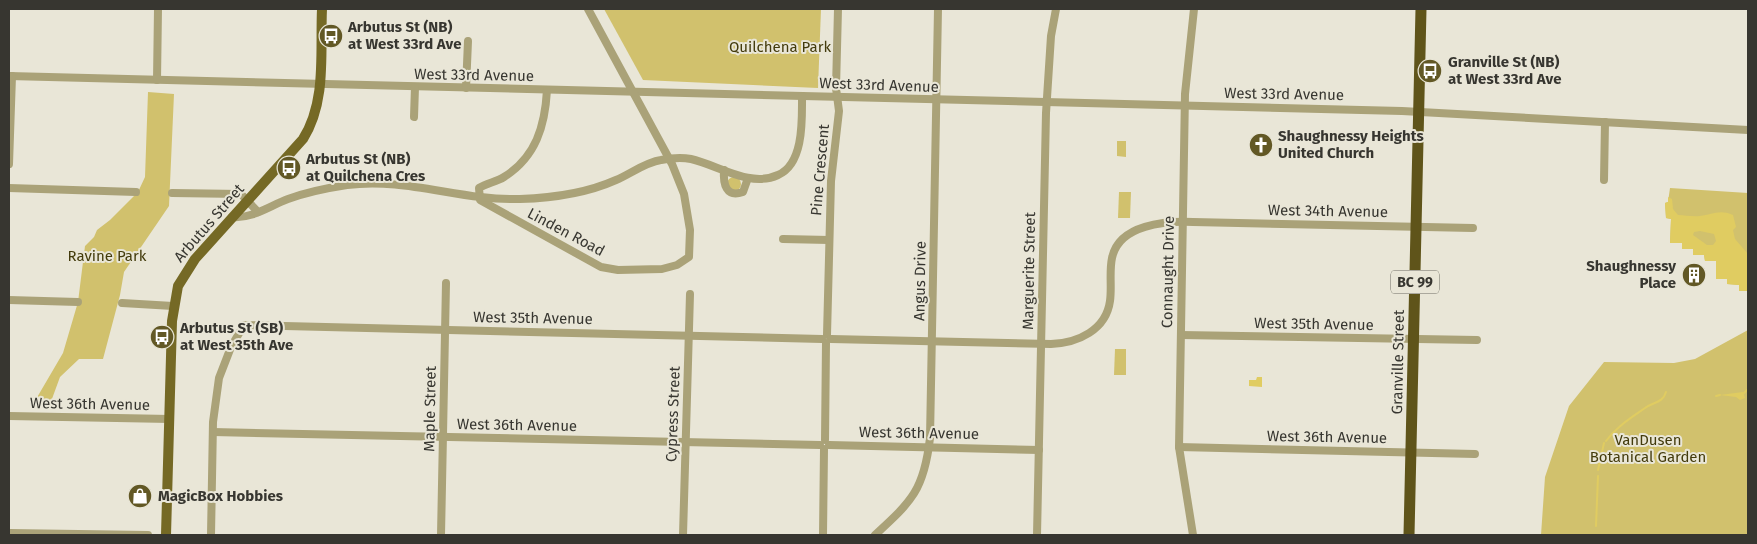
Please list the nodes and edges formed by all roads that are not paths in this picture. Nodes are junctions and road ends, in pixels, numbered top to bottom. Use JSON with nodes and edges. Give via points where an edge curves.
{"nodes":[{"id":1,"x":158,"y":9,"type":"edge"},
{"id":2,"x":322,"y":9,"type":"edge"},
{"id":3,"x":588,"y":9,"type":"edge"},
{"id":4,"x":838,"y":9,"type":"edge"},
{"id":5,"x":938,"y":9,"type":"edge"},
{"id":6,"x":1056,"y":9,"type":"edge"},
{"id":7,"x":1194,"y":9,"type":"edge"},
{"id":8,"x":1421,"y":9,"type":"edge"},
{"id":9,"x":468,"y":40,"type":"dead end"},
{"id":10,"x":10,"y":76,"type":"edge"},
{"id":11,"x":156,"y":80,"type":"junction"},
{"id":12,"x":320,"y":85,"type":"junction"},
{"id":13,"x":415,"y":87,"type":"junction"},
{"id":14,"x":466,"y":88,"type":"junction"},
{"id":15,"x":547,"y":90,"type":"junction"},
{"id":16,"x":632,"y":92,"type":"junction"},
{"id":17,"x":802,"y":96,"type":"junction"},
{"id":18,"x":838,"y":97,"type":"junction"},
{"id":19,"x":936,"y":100,"type":"junction"},
{"id":20,"x":1047,"y":103,"type":"junction"},
{"id":21,"x":1184,"y":106,"type":"junction"},
{"id":22,"x":1418,"y":112,"type":"junction"},
{"id":23,"x":414,"y":117,"type":"dead end"},
{"id":24,"x":1605,"y":122,"type":"junction"},
{"id":25,"x":1748,"y":130,"type":"edge"},
{"id":26,"x":668,"y":159,"type":"junction"},
{"id":27,"x":9,"y":164,"type":"edge"},
{"id":28,"x":724,"y":170,"type":"junction"},
{"id":29,"x":748,"y":178,"type":"junction"},
{"id":30,"x":1604,"y":180,"type":"dead end"},
{"id":31,"x":9,"y":188,"type":"edge"},
{"id":32,"x":136,"y":192,"type":"dead end"},
{"id":33,"x":172,"y":193,"type":"dead end"},
{"id":34,"x":479,"y":198,"type":"junction"},
{"id":35,"x":247,"y":200,"type":"junction"},
{"id":36,"x":258,"y":212,"type":"junction"},
{"id":37,"x":232,"y":217,"type":"junction"},
{"id":38,"x":1183,"y":221,"type":"junction"},
{"id":39,"x":1416,"y":227,"type":"junction"},
{"id":40,"x":1473,"y":228,"type":"dead end"},
{"id":41,"x":783,"y":239,"type":"dead end"},
{"id":42,"x":829,"y":240,"type":"junction"},
{"id":43,"x":446,"y":283,"type":"dead end"},
{"id":44,"x":690,"y":294,"type":"dead end"},
{"id":45,"x":9,"y":300,"type":"edge"},
{"id":46,"x":78,"y":302,"type":"dead end"},
{"id":47,"x":122,"y":304,"type":"dead end"},
{"id":48,"x":173,"y":306,"type":"junction"},
{"id":49,"x":445,"y":330,"type":"junction"},
{"id":50,"x":1181,"y":335,"type":"junction"},
{"id":51,"x":689,"y":336,"type":"junction"},
{"id":52,"x":826,"y":339,"type":"junction"},
{"id":53,"x":1414,"y":340,"type":"junction"},
{"id":54,"x":1477,"y":340,"type":"dead end"},
{"id":55,"x":932,"y":341,"type":"junction"},
{"id":56,"x":1041,"y":344,"type":"junction"},
{"id":57,"x":9,"y":416,"type":"edge"},
{"id":58,"x":170,"y":419,"type":"junction"},
{"id":59,"x":213,"y":432,"type":"junction"},
{"id":60,"x":443,"y":436,"type":"junction"},
{"id":61,"x":686,"y":442,"type":"junction"},
{"id":62,"x":824,"y":445,"type":"junction"},
{"id":63,"x":929,"y":447,"type":"junction"},
{"id":64,"x":1179,"y":447,"type":"junction"},
{"id":65,"x":1038,"y":450,"type":"junction"},
{"id":66,"x":1411,"y":452,"type":"junction"},
{"id":67,"x":1475,"y":454,"type":"dead end"},
{"id":68,"x":9,"y":533,"type":"edge"},
{"id":69,"x":148,"y":535,"type":"edge"},
{"id":70,"x":166,"y":535,"type":"edge"},
{"id":71,"x":211,"y":535,"type":"edge"},
{"id":72,"x":441,"y":535,"type":"edge"},
{"id":73,"x":684,"y":535,"type":"edge"},
{"id":74,"x":822,"y":535,"type":"edge"},
{"id":75,"x":875,"y":535,"type":"edge"},
{"id":76,"x":1037,"y":535,"type":"edge"},
{"id":77,"x":1193,"y":535,"type":"edge"},
{"id":78,"x":1409,"y":535,"type":"edge"}],
"edges":[{"from":1,"to":11,"type":"street"},
{"from":2,"to":12,"type":"main road","name":"Arbutus Street"},
{"from":3,"to":16,"type":"street"},
{"from":4,"to":18,"type":"street","name":"Pine Crescent"},
{"from":5,"to":19,"type":"street","name":"Angus Drive"},
{"from":6,"to":20,"type":"street","name":"Marguerite Street"},
{"from":7,"to":21,"type":"street","name":"Connaught Drive"},
{"from":8,"to":22,"type":"highway","name":"Granville Street","number":"BC 99"},
{"from":9,"to":14,"type":"street"},
{"from":10,"to":11,"type":"street","name":"West 33rd Avenue"},
{"from":10,"to":27,"type":"street"},
{"from":11,"to":12,"type":"street","name":"West 33rd Avenue"},
{"from":12,"to":13,"type":"street","name":"West 33rd Avenue"},
{"from":12,"to":35,"type":"main road","name":"Arbutus Street","via":[[312,125]]},
{"from":13,"to":14,"type":"street","name":"West 33rd Avenue"},
{"from":13,"to":23,"type":"street"},
{"from":14,"to":15,"type":"street","name":"West 33rd Avenue"},
{"from":15,"to":16,"type":"street","name":"West 33rd Avenue"},
{"from":15,"to":34,"type":"street","via":[[543,126],[535,146],[514,170],[479,188]]},
{"from":16,"to":17,"type":"street","name":"West 33rd Avenue"},
{"from":16,"to":26,"type":"street"},
{"from":17,"to":18,"type":"street","name":"West 33rd Avenue"},
{"from":17,"to":29,"type":"street","via":[[797,151],[790,166],[781,174],[766,179]]},
{"from":18,"to":19,"type":"street","name":"West 33rd Avenue"},
{"from":18,"to":42,"type":"street","name":"Pine Crescent"},
{"from":19,"to":20,"type":"street","name":"West 33rd Avenue"},
{"from":19,"to":55,"type":"street","name":"Angus Drive"},
{"from":20,"to":21,"type":"street","name":"West 33rd Avenue"},
{"from":20,"to":56,"type":"street","name":"Marguerite Street"},
{"from":21,"to":22,"type":"street","name":"West 33rd Avenue"},
{"from":21,"to":38,"type":"street","name":"Connaught Drive"},
{"from":22,"to":24,"type":"street","name":"West 33rd Avenue"},
{"from":22,"to":39,"type":"highway","name":"Granville Street","number":"BC 99"},
{"from":24,"to":25,"type":"street","name":"West 33rd Avenue"},
{"from":24,"to":30,"type":"street"},
{"from":26,"to":28,"type":"street","via":[[691,159]]},
{"from":26,"to":34,"type":"street","via":[[580,191],[548,197]]},
{"from":26,"to":34,"type":"street","name":"Linden Road","via":[[684,194],[690,230],[689,257],[678,265],[645,270],[601,267]]},
{"from":28,"to":29,"type":"street"},
{"from":28,"to":29,"type":"street","via":[[723,182],[730,192],[743,192]]},
{"from":31,"to":32,"type":"street"},
{"from":33,"to":35,"type":"street","via":[[241,194]]},
{"from":34,"to":36,"type":"street","via":[[376,182],[319,190]]},
{"from":35,"to":36,"type":"street"},
{"from":35,"to":37,"type":"main road","name":"Arbutus Street"},
{"from":36,"to":37,"type":"street","via":[[244,218]]},
{"from":37,"to":48,"type":"main road","name":"Arbutus Street","via":[[186,271]]},
{"from":38,"to":39,"type":"street","name":"West 34th Avenue"},
{"from":38,"to":50,"type":"street","name":"Connaught Drive"},
{"from":38,"to":56,"type":"street","name":"West 34th Avenue","via":[[1156,224],[1128,236],[1112,257],[1106,316],[1081,338],[1066,344]]},
{"from":39,"to":40,"type":"street","name":"West 34th Avenue"},
{"from":39,"to":53,"type":"highway","name":"Granville Street","number":"BC 99"},
{"from":41,"to":42,"type":"street"},
{"from":42,"to":52,"type":"street","name":"Pine Crescent"},
{"from":43,"to":49,"type":"street","name":"Maple Street"},
{"from":44,"to":51,"type":"street","name":"Cypress Street"},
{"from":45,"to":46,"type":"street"},
{"from":47,"to":48,"type":"street"},
{"from":48,"to":58,"type":"main road","name":"Arbutus Street"},
{"from":49,"to":51,"type":"street","name":"West 35th Avenue"},
{"from":49,"to":59,"type":"street","name":"West 35th Avenue","via":[[244,325],[218,378]]},
{"from":49,"to":60,"type":"street","name":"Maple Street"},
{"from":50,"to":53,"type":"street","name":"West 35th Avenue"},
{"from":50,"to":64,"type":"street","name":"Connaught Drive"},
{"from":51,"to":52,"type":"street","name":"West 35th Avenue"},
{"from":51,"to":61,"type":"street","name":"Cypress Street"},
{"from":52,"to":55,"type":"street","name":"West 35th Avenue"},
{"from":52,"to":62,"type":"street","name":"Pine Crescent"},
{"from":53,"to":54,"type":"street","name":"West 35th Avenue"},
{"from":53,"to":66,"type":"highway","name":"Granville Street","number":"BC 99"},
{"from":55,"to":56,"type":"street","name":"West 35th Avenue"},
{"from":55,"to":63,"type":"street","name":"Angus Drive"},
{"from":56,"to":65,"type":"street","name":"Marguerite Street"},
{"from":57,"to":58,"type":"street","name":"West 36th Avenue"},
{"from":58,"to":70,"type":"main road","name":"Arbutus Street"},
{"from":59,"to":60,"type":"street","name":"West 36th Avenue"},
{"from":59,"to":71,"type":"street"},
{"from":60,"to":61,"type":"street","name":"West 36th Avenue"},
{"from":60,"to":72,"type":"street","name":"Maple Street"},
{"from":61,"to":62,"type":"street","name":"West 36th Avenue"},
{"from":61,"to":73,"type":"street","name":"Cypress Street"},
{"from":62,"to":63,"type":"street","name":"West 36th Avenue"},
{"from":62,"to":74,"type":"street","name":"Pine Crescent"},
{"from":63,"to":65,"type":"street","name":"West 36th Avenue"},
{"from":63,"to":75,"type":"street","name":"Angus Drive","via":[[927,466],[911,501]]},
{"from":64,"to":66,"type":"street","name":"West 36th Avenue"},
{"from":64,"to":77,"type":"street","name":"Connaught Drive"},
{"from":65,"to":76,"type":"street","name":"Marguerite Street"},
{"from":66,"to":67,"type":"street","name":"West 36th Avenue"},
{"from":66,"to":78,"type":"highway","name":"Granville Street","number":"BC 99"},
{"from":68,"to":69,"type":"street"}]}
